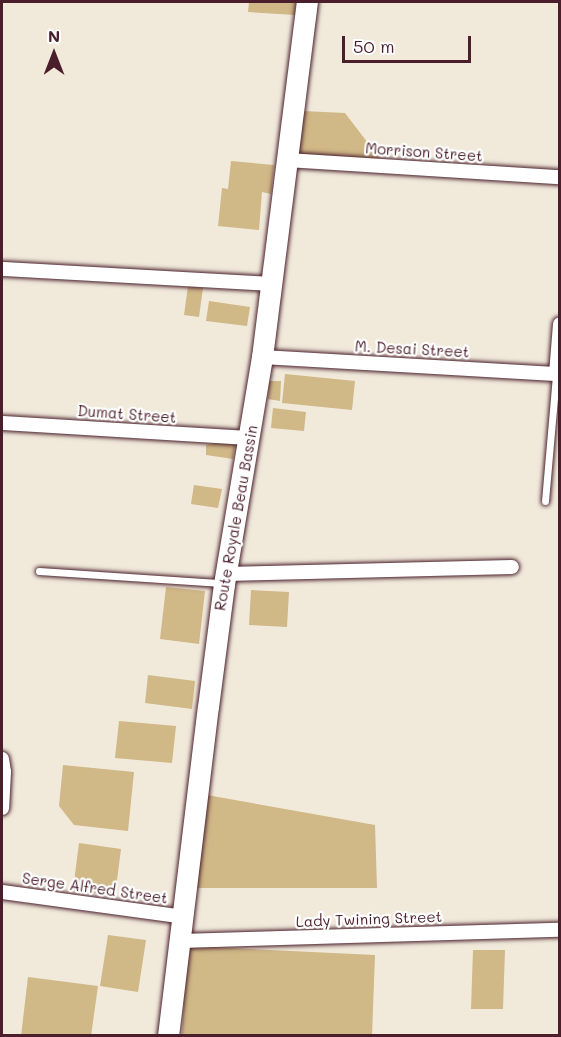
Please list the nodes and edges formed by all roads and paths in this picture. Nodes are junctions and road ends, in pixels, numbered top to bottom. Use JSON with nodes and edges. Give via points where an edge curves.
{"nodes":[{"id":1,"x":307,"y":2,"type":"edge"},
{"id":2,"x":286,"y":160,"type":"junction"},
{"id":3,"x":560,"y":177,"type":"edge"},
{"id":4,"x":2,"y":269,"type":"edge"},
{"id":5,"x":270,"y":284,"type":"junction"},
{"id":6,"x":560,"y":324,"type":"edge"},
{"id":7,"x":262,"y":357,"type":"junction"},
{"id":8,"x":557,"y":374,"type":"edge"},
{"id":9,"x":2,"y":423,"type":"edge"},
{"id":10,"x":250,"y":438,"type":"junction"},
{"id":11,"x":545,"y":501,"type":"dead end"},
{"id":12,"x":512,"y":567,"type":"dead end"},
{"id":13,"x":39,"y":571,"type":"dead end"},
{"id":14,"x":225,"y":579,"type":"junction"},
{"id":15,"x":2,"y":759,"type":"edge"},
{"id":16,"x":2,"y":808,"type":"edge"},
{"id":17,"x":2,"y":892,"type":"edge"},
{"id":18,"x":184,"y":916,"type":"junction"},
{"id":19,"x":560,"y":930,"type":"edge"},
{"id":20,"x":179,"y":941,"type":"junction"},
{"id":21,"x":168,"y":1035,"type":"edge"}],
"edges":[{"from":1,"to":2,"type":"main road","name":"Route Royale Beau Bassin"},
{"from":2,"to":3,"type":"street","name":"Morrison Street"},
{"from":2,"to":5,"type":"main road","name":"Route Royale Beau Bassin"},
{"from":4,"to":5,"type":"street"},
{"from":5,"to":7,"type":"main road","name":"Route Royale Beau Bassin"},
{"from":6,"to":8,"type":"street"},
{"from":7,"to":8,"type":"street","name":"M. Desai Street"},
{"from":7,"to":10,"type":"main road","name":"Route Royale Beau Bassin"},
{"from":8,"to":11,"type":"lane"},
{"from":9,"to":10,"type":"street","name":"Dumat Street"},
{"from":10,"to":14,"type":"main road","name":"Route Royale Beau Bassin"},
{"from":12,"to":14,"type":"street"},
{"from":13,"to":14,"type":"lane"},
{"from":14,"to":18,"type":"main road","name":"Route Royale Beau Bassin"},
{"from":15,"to":16,"type":"street"},
{"from":17,"to":18,"type":"street","name":"Serge Alfred Street"},
{"from":18,"to":20,"type":"main road","name":"Route Royale Beau Bassin"},
{"from":19,"to":20,"type":"street","name":"Lady Twining Street"},
{"from":20,"to":21,"type":"main road","name":"Route Royale Beau Bassin"}]}
